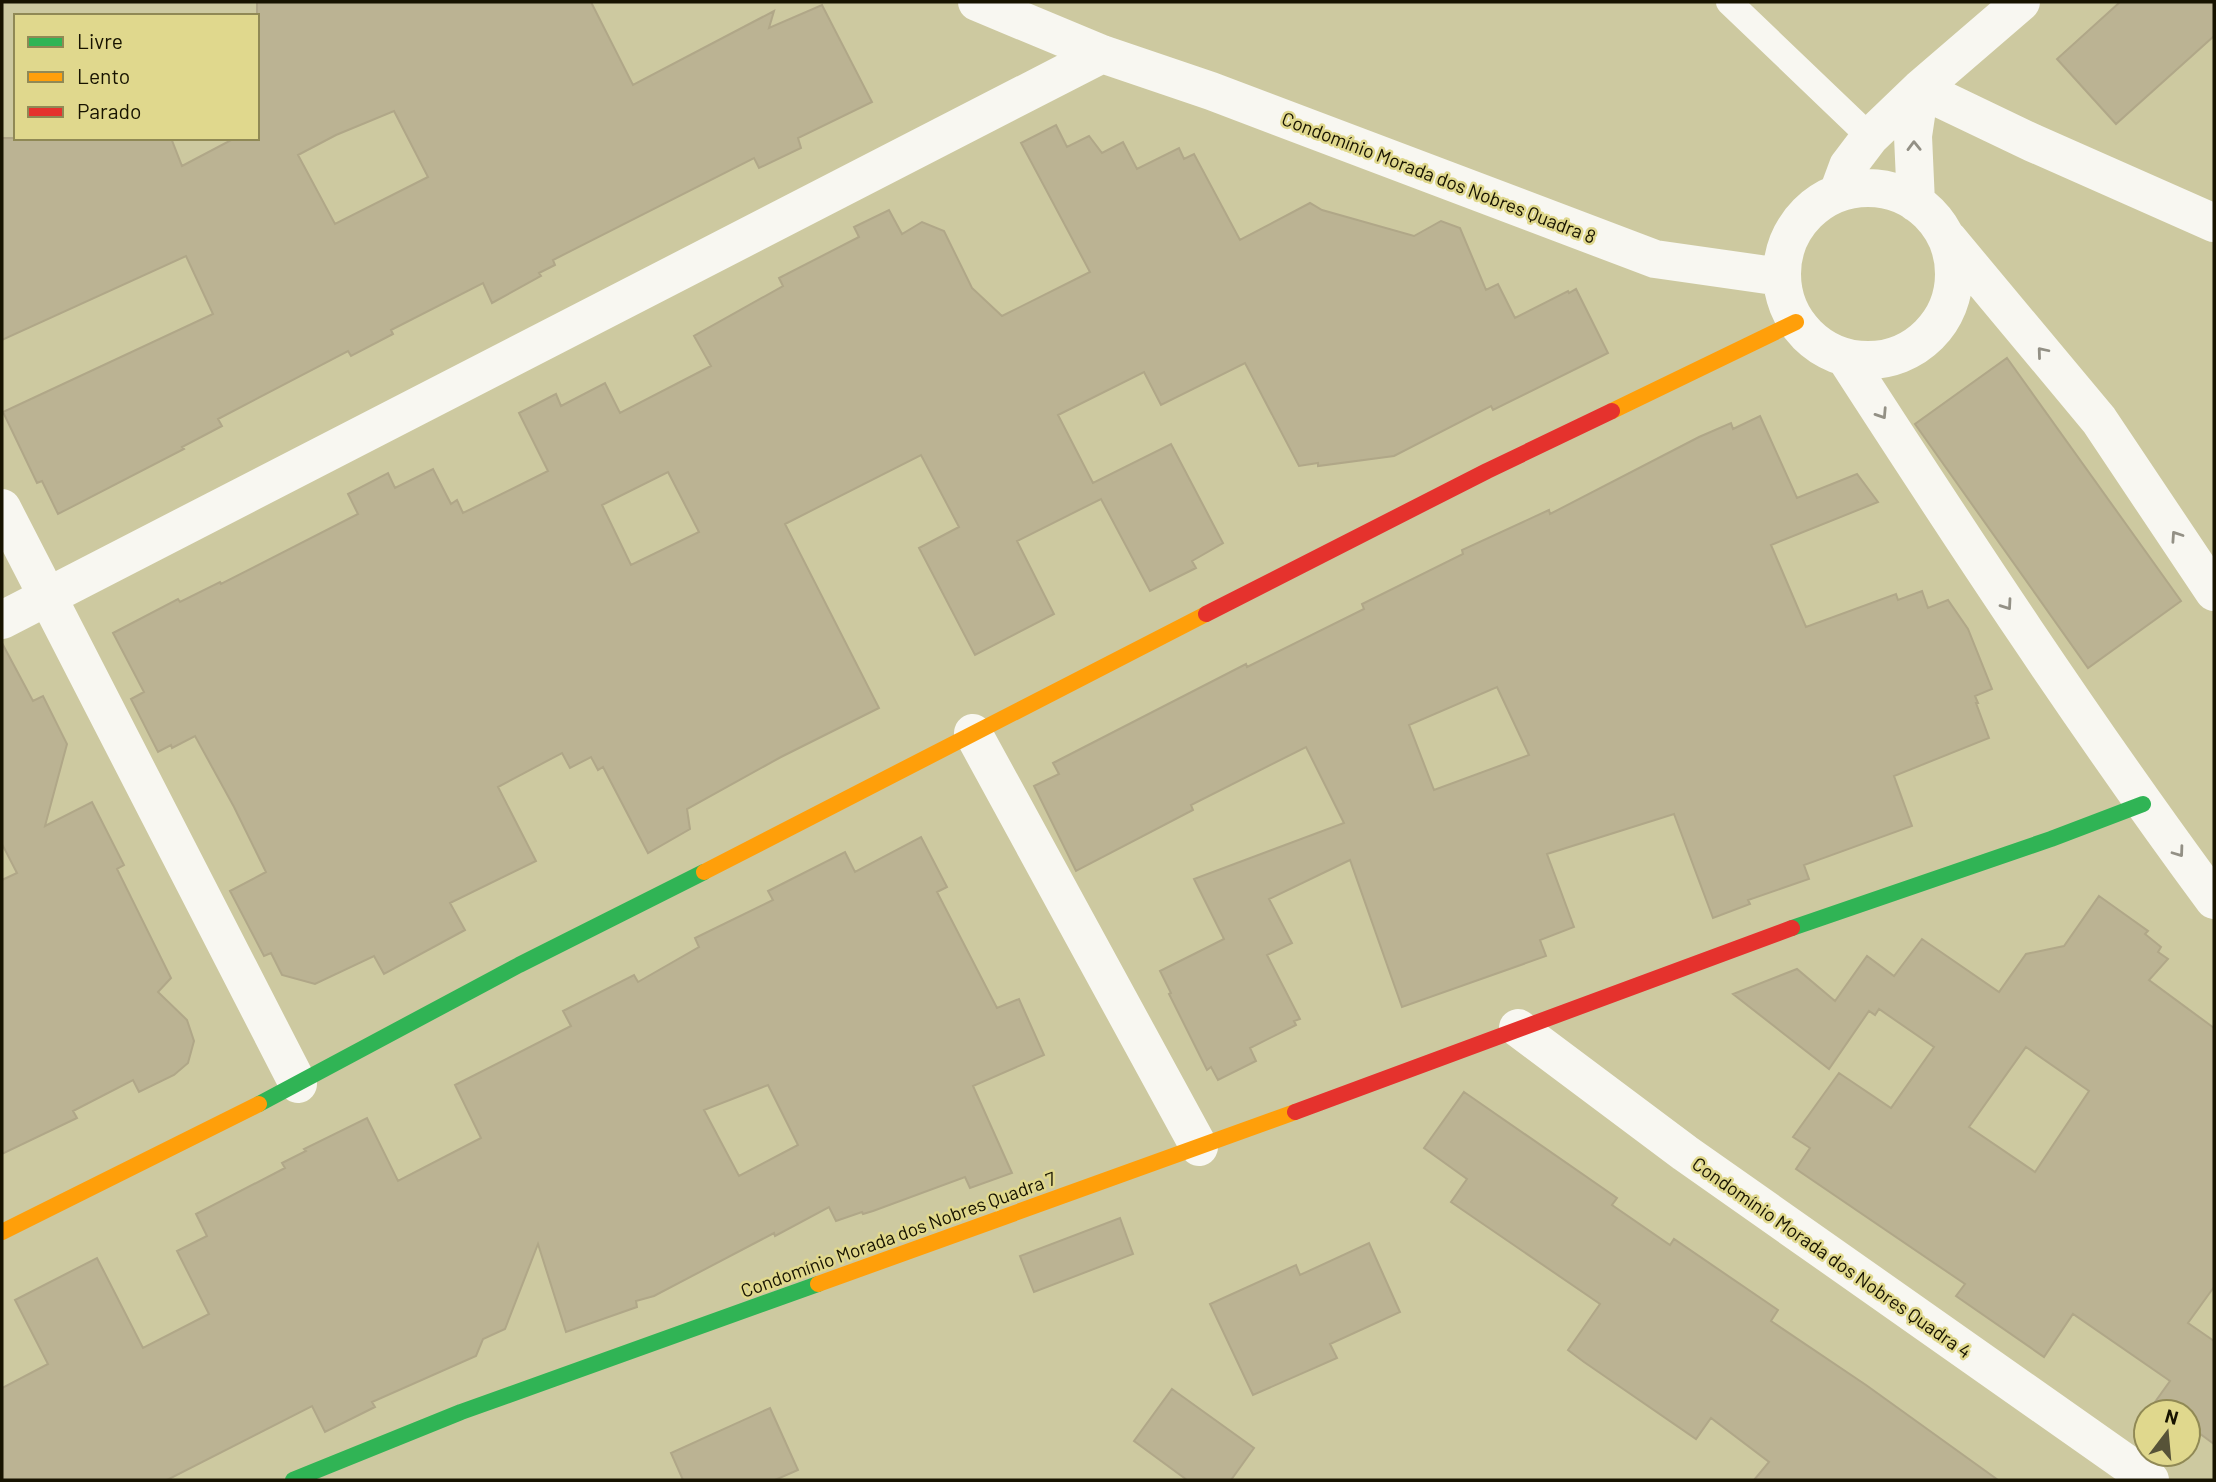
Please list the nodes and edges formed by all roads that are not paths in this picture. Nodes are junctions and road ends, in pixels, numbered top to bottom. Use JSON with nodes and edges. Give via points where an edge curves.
{"nodes":[{"id":1,"x":976,"y":2,"type":"edge"},
{"id":2,"x":1729,"y":2,"type":"edge"},
{"id":3,"x":2021,"y":2,"type":"edge"},
{"id":4,"x":1102,"y":54,"type":"junction"},
{"id":5,"x":1920,"y":89,"type":"junction"},
{"id":6,"x":1870,"y":137,"type":"junction"},
{"id":7,"x":1838,"y":193,"type":"junction"},
{"id":8,"x":1916,"y":203,"type":"junction"},
{"id":9,"x":2214,"y":223,"type":"edge"},
{"id":10,"x":1947,"y":239,"type":"junction"},
{"id":11,"x":1781,"y":278,"type":"junction"},
{"id":12,"x":1796,"y":322,"type":"junction"},
{"id":13,"x":1845,"y":357,"type":"junction"},
{"id":14,"x":2,"y":508,"type":"edge"},
{"id":15,"x":2214,"y":592,"type":"edge"},
{"id":16,"x":47,"y":596,"type":"junction"},
{"id":17,"x":2,"y":620,"type":"edge"},
{"id":18,"x":972,"y":733,"type":"junction"},
{"id":19,"x":2143,"y":803,"type":"junction"},
{"id":20,"x":2214,"y":900,"type":"edge"},
{"id":21,"x":1518,"y":1028,"type":"junction"},
{"id":22,"x":298,"y":1084,"type":"junction"},
{"id":23,"x":1199,"y":1147,"type":"junction"},
{"id":24,"x":2,"y":1232,"type":"edge"},
{"id":25,"x":293,"y":1480,"type":"edge"},
{"id":26,"x":2150,"y":1480,"type":"edge"}],
"edges":[{"from":1,"to":4,"type":"street","name":"Condomínio Morada dos Nobres Quadra 8"},
{"from":2,"to":6,"type":"lane"},
{"from":3,"to":5,"type":"street"},
{"from":4,"to":11,"type":"street","name":"Condomínio Morada dos Nobres Quadra 8","via":[[1212,91],[1655,259]]},
{"from":4,"to":16,"type":"street"},
{"from":5,"to":6,"type":"street"},
{"from":8,"to":5,"type":"street","one_way":true,"via":[[1913,136]]},
{"from":5,"to":9,"type":"street"},
{"from":6,"to":7,"type":"street","via":[[1848,166]]},
{"from":7,"to":8,"type":"street","via":[[1864,188],[1891,191]]},
{"from":7,"to":11,"type":"street","via":[[1814,206],[1796,226],[1784,251]]},
{"from":8,"to":10,"type":"street"},
{"from":10,"to":13,"type":"street","via":[[1955,271],[1952,298],[1940,322],[1922,342],[1898,355],[1871,361]]},
{"from":15,"to":10,"type":"street","one_way":true,"via":[[2099,420]]},
{"from":11,"to":12,"type":"street"},
{"from":12,"to":13,"type":"street","via":[[1820,346]]},
{"from":12,"to":18,"type":"street","via":[[1487,471]]},
{"from":13,"to":19,"type":"street","one_way":true,"via":[[1988,579]]},
{"from":14,"to":16,"type":"street"},
{"from":16,"to":17,"type":"street"},
{"from":16,"to":22,"type":"street"},
{"from":18,"to":22,"type":"street","via":[[519,964]]},
{"from":18,"to":23,"type":"street"},
{"from":19,"to":20,"type":"street","one_way":true},
{"from":19,"to":21,"type":"street","name":"Condomínio Morada dos Nobres Quadra 7"},
{"from":21,"to":23,"type":"street","name":"Condomínio Morada dos Nobres Quadra 7"},
{"from":21,"to":26,"type":"street","name":"Condomínio Morada dos Nobres Quadra 4","via":[[1685,1153]]},
{"from":22,"to":24,"type":"street"},
{"from":23,"to":25,"type":"street","name":"Condomínio Morada dos Nobres Quadra 7","via":[[461,1412]]}]}
